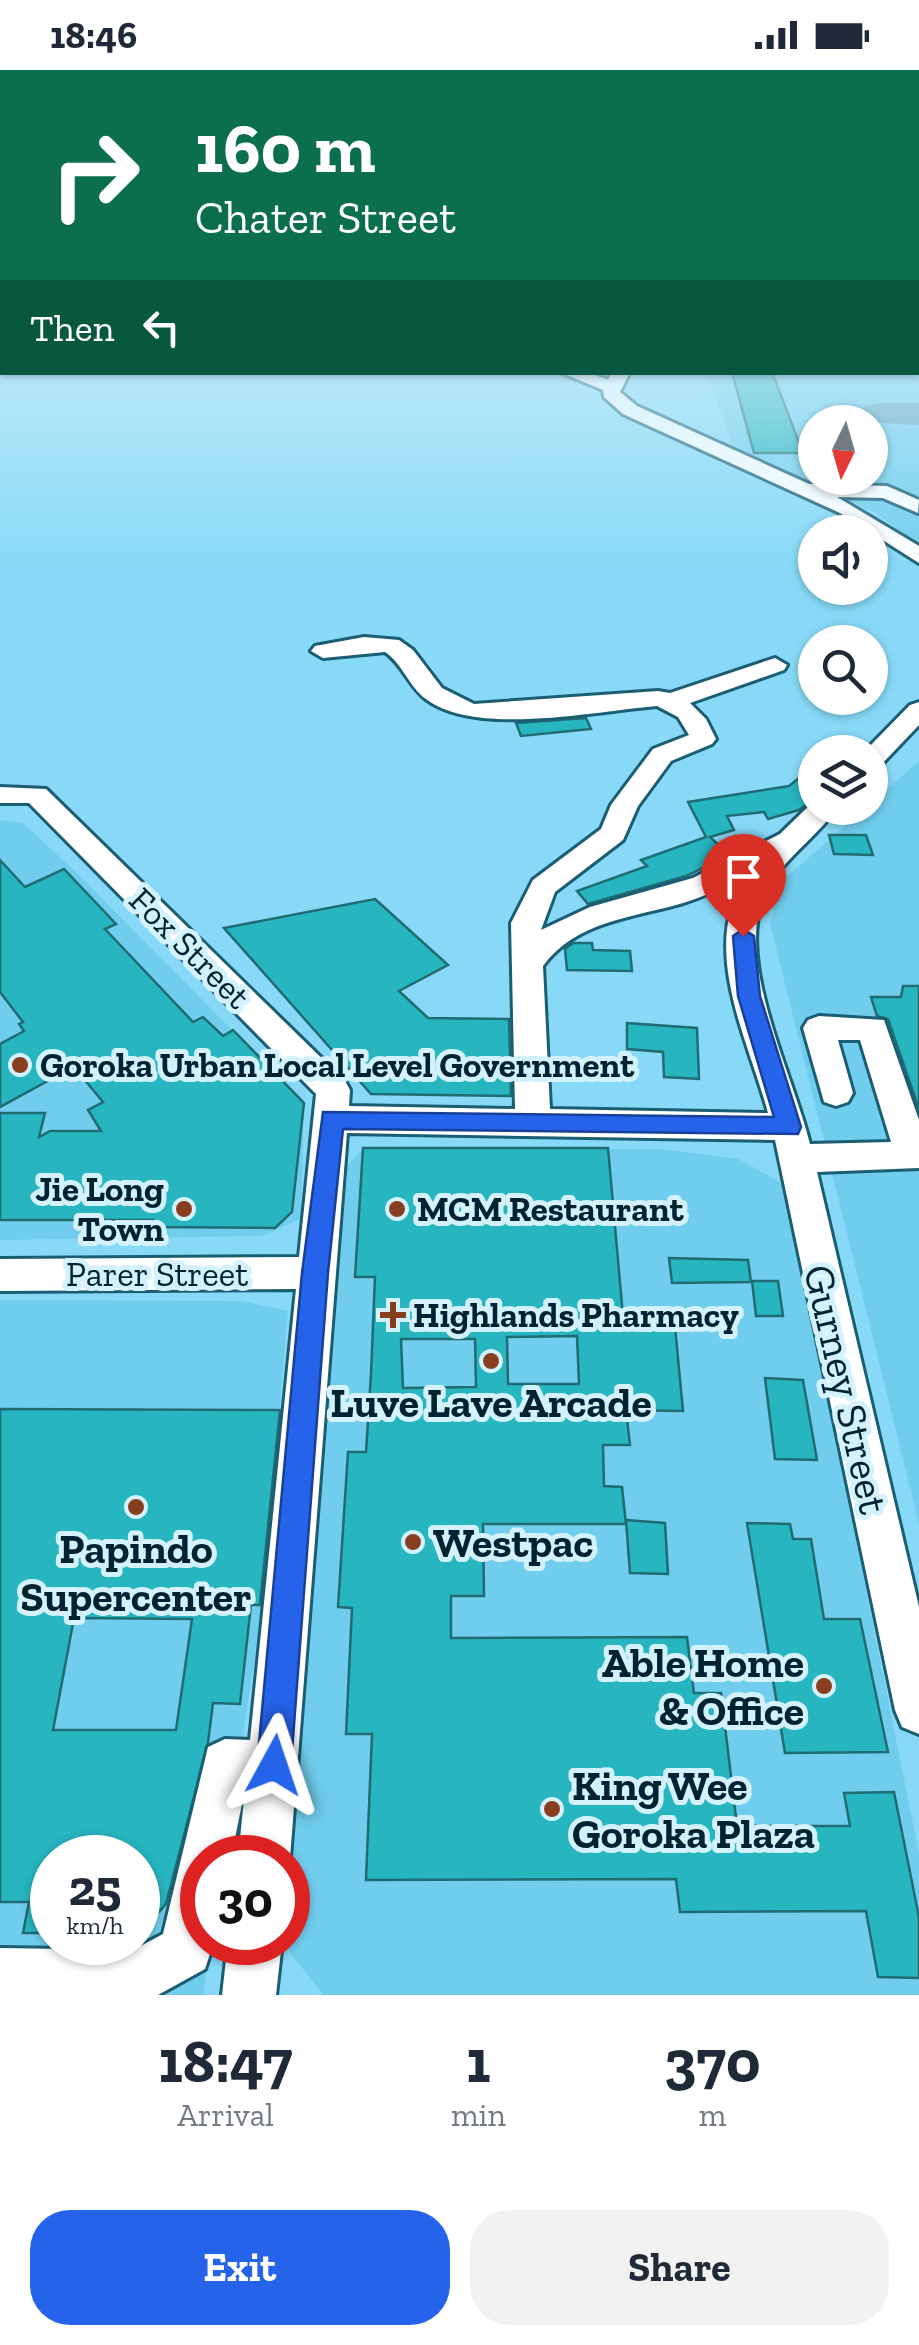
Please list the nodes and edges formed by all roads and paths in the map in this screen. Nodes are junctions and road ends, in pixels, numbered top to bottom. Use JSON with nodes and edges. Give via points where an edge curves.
{"nodes":[{"id":1,"x":611,"y":391,"type":"edge"},
{"id":2,"x":798,"y":486,"type":"edge"},
{"id":3,"x":888,"y":492,"type":"edge"},
{"id":4,"x":816,"y":495,"type":"edge"},
{"id":5,"x":918,"y":507,"type":"edge"},
{"id":6,"x":919,"y":556,"type":"edge"},
{"id":7,"x":324,"y":651,"type":"dead end"},
{"id":8,"x":775,"y":664,"type":"dead end"},
{"id":9,"x":672,"y":700,"type":"junction"},
{"id":10,"x":919,"y":710,"type":"edge"},
{"id":11,"x":888,"y":742,"type":"edge"},
{"id":12,"x":0,"y":795,"type":"edge"},
{"id":13,"x":804,"y":825,"type":"edge"},
{"id":14,"x":790,"y":839,"type":"junction"},
{"id":15,"x":527,"y":965,"type":"junction"},
{"id":16,"x":836,"y":1093,"type":"dead end"},
{"id":17,"x":332,"y":1119,"type":"junction"},
{"id":18,"x":533,"y":1122,"type":"junction"},
{"id":19,"x":792,"y":1142,"type":"junction"},
{"id":20,"x":315,"y":1273,"type":"junction"},
{"id":21,"x":0,"y":1274,"type":"edge"},
{"id":22,"x":919,"y":1710,"type":"edge"},
{"id":23,"x":274,"y":1765,"type":"junction"},
{"id":24,"x":210,"y":1835,"type":"edge"},
{"id":25,"x":266,"y":1835,"type":"edge"},
{"id":26,"x":180,"y":1953,"type":"edge"},
{"id":27,"x":252,"y":1965,"type":"edge"},
{"id":28,"x":0,"y":1975,"type":"edge"},
{"id":29,"x":249,"y":1995,"type":"edge"}],
"edges":[{"from":1,"to":2,"type":"street","via":[[630,410]]},
{"from":3,"to":5,"type":"street"},
{"from":4,"to":6,"type":"street"},
{"from":7,"to":9,"type":"street","via":[[391,645],[432,693],[469,711]]},
{"from":8,"to":9,"type":"street"},
{"from":9,"to":15,"type":"street","via":[[701,726],[703,739],[662,754],[625,804],[613,834],[542,887],[526,923]]},
{"from":10,"to":11,"type":"street"},
{"from":12,"to":17,"type":"street","name":"Fox Street","via":[[36,795],[333,1090]]},
{"from":13,"to":14,"type":"street"},
{"from":14,"to":15,"type":"street","via":[[692,890],[586,919],[538,946]]},
{"from":14,"to":19,"type":"street","name":"Gurney Street","via":[[742,915],[749,996]]},
{"from":15,"to":18,"type":"street"},
{"from":16,"to":19,"type":"street","via":[[819,1028],[873,1028],[913,1156]]},
{"from":17,"to":18,"type":"street"},
{"from":17,"to":20,"type":"street","name":"Fox Street"},
{"from":18,"to":19,"type":"street"},
{"from":19,"to":22,"type":"street","name":"Gurney Street"},
{"from":20,"to":21,"type":"street","name":"Parer Street"},
{"from":20,"to":23,"type":"street","name":"Fox Street"},
{"from":23,"to":24,"type":"street","via":[[224,1764]]},
{"from":23,"to":25,"type":"street","name":"Fox Street"},
{"from":26,"to":28,"type":"street","via":[[137,1977]]},
{"from":27,"to":29,"type":"street"}]}
